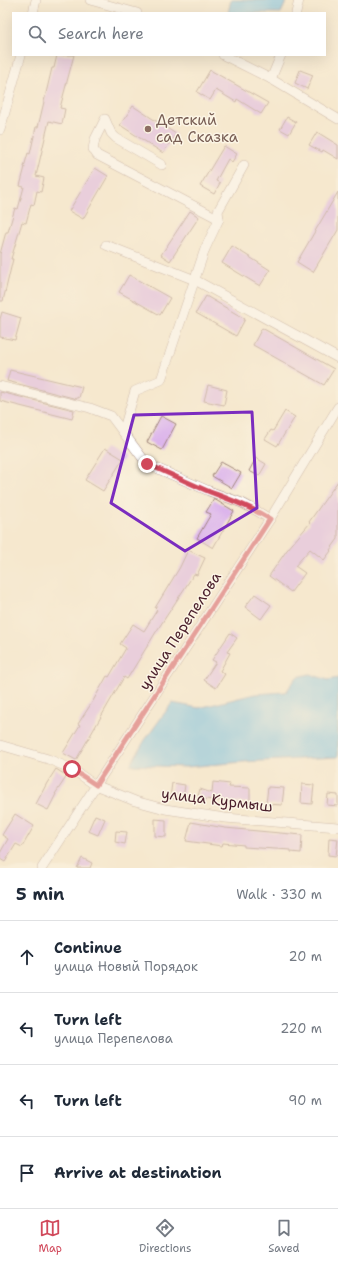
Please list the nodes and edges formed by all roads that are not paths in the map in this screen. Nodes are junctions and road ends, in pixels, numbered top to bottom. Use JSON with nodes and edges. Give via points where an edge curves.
{"nodes":[{"id":1,"x":90,"y":0,"type":"edge"},
{"id":2,"x":299,"y":0,"type":"edge"},
{"id":3,"x":133,"y":12,"type":"edge"},
{"id":4,"x":296,"y":12,"type":"edge"},
{"id":5,"x":21,"y":56,"type":"edge"},
{"id":6,"x":225,"y":56,"type":"edge"},
{"id":7,"x":281,"y":56,"type":"edge"},
{"id":8,"x":271,"y":79,"type":"junction"},
{"id":9,"x":338,"y":119,"type":"edge"},
{"id":10,"x":0,"y":130,"type":"edge"},
{"id":11,"x":162,"y":164,"type":"dead end"},
{"id":12,"x":244,"y":165,"type":"dead end"},
{"id":13,"x":219,"y":219,"type":"junction"},
{"id":14,"x":106,"y":245,"type":"dead end"},
{"id":15,"x":195,"y":280,"type":"junction"},
{"id":16,"x":338,"y":358,"type":"edge"},
{"id":17,"x":0,"y":386,"type":"edge"},
{"id":18,"x":338,"y":407,"type":"edge"},
{"id":19,"x":122,"y":432,"type":"junction"},
{"id":20,"x":270,"y":519,"type":"junction"},
{"id":21,"x":0,"y":745,"type":"edge"},
{"id":22,"x":96,"y":785,"type":"junction"},
{"id":23,"x":338,"y":827,"type":"edge"},
{"id":24,"x":42,"y":868,"type":"edge"}],
"edges":[{"from":1,"to":3,"type":"street"},
{"from":2,"to":4,"type":"street"},
{"from":5,"to":10,"type":"street"},
{"from":6,"to":8,"type":"street"},
{"from":7,"to":8,"type":"street"},
{"from":8,"to":9,"type":"street"},
{"from":11,"to":13,"type":"street","via":[[116,138],[105,119],[95,139],[93,149],[97,155]]},
{"from":12,"to":13,"type":"street","via":[[218,211]]},
{"from":13,"to":15,"type":"street","via":[[205,249]]},
{"from":14,"to":15,"type":"street"},
{"from":15,"to":16,"type":"street"},
{"from":15,"to":19,"type":"street","via":[[161,380],[135,391]]},
{"from":17,"to":19,"type":"street","via":[[90,408],[111,416]]},
{"from":18,"to":20,"type":"street","name":"улица Перепелова"},
{"from":19,"to":20,"type":"street","via":[[147,464],[242,503]]},
{"from":20,"to":22,"type":"street","name":"улица Перепелова"},
{"from":21,"to":22,"type":"street","name":"улица Курмыш","via":[[72,769]]},
{"from":22,"to":23,"type":"street","name":"улица Курмыш","via":[[135,801],[165,809],[225,818]]},
{"from":22,"to":24,"type":"street","name":"улица Перепелова"}]}
